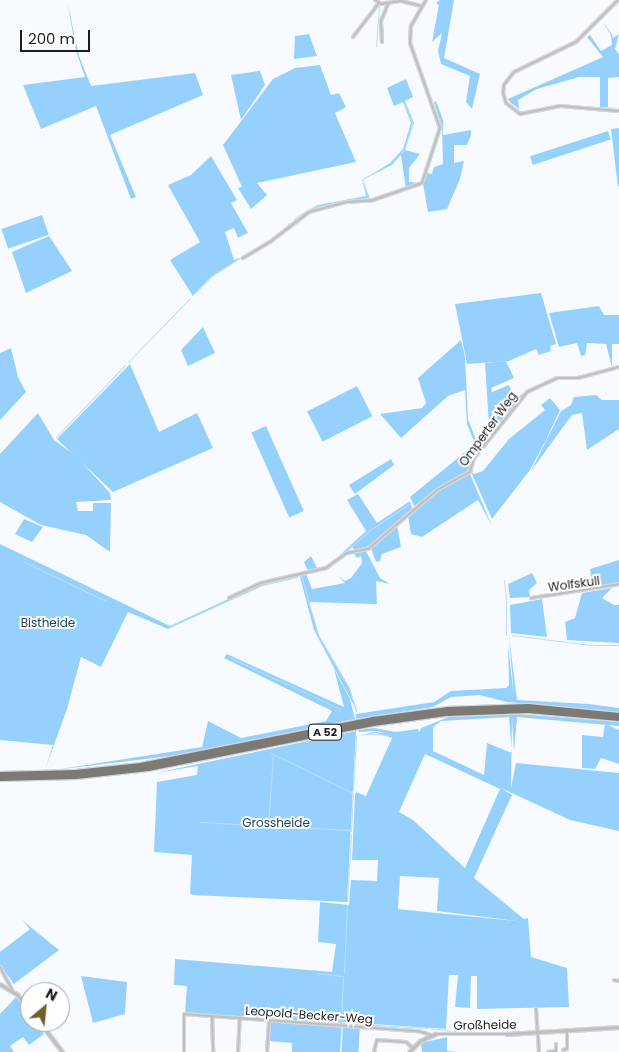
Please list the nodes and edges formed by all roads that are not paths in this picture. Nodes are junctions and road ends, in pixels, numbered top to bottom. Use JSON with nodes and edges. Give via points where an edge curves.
{"nodes":[{"id":1,"x":375,"y":0,"type":"edge"},
{"id":2,"x":426,"y":0,"type":"edge"},
{"id":3,"x":618,"y":0,"type":"edge"},
{"id":4,"x":379,"y":3,"type":"junction"},
{"id":5,"x":388,"y":4,"type":"junction"},
{"id":6,"x":421,"y":6,"type":"junction"},
{"id":7,"x":352,"y":37,"type":"dead end"},
{"id":8,"x":382,"y":42,"type":"dead end"},
{"id":9,"x":619,"y":111,"type":"edge"},
{"id":10,"x":243,"y":258,"type":"dead end"},
{"id":11,"x":619,"y":367,"type":"edge"},
{"id":12,"x":619,"y":584,"type":"edge"},
{"id":13,"x":229,"y":598,"type":"dead end"},
{"id":14,"x":531,"y":598,"type":"dead end"},
{"id":15,"x":619,"y":716,"type":"edge"},
{"id":16,"x":0,"y":774,"type":"edge"},
{"id":17,"x":0,"y":778,"type":"edge"},
{"id":18,"x":0,"y":967,"type":"edge"},
{"id":19,"x":614,"y":980,"type":"dead end"},
{"id":20,"x":619,"y":981,"type":"edge"},
{"id":21,"x":0,"y":984,"type":"edge"},
{"id":22,"x":12,"y":990,"type":"junction"},
{"id":23,"x":20,"y":998,"type":"edge"},
{"id":24,"x":536,"y":1009,"type":"dead end"},
{"id":25,"x":212,"y":1016,"type":"junction"},
{"id":26,"x":240,"y":1019,"type":"junction"},
{"id":27,"x":269,"y":1020,"type":"junction"},
{"id":28,"x":619,"y":1027,"type":"edge"},
{"id":29,"x":567,"y":1030,"type":"junction"},
{"id":30,"x":47,"y":1032,"type":"edge"},
{"id":31,"x":538,"y":1032,"type":"junction"},
{"id":32,"x":431,"y":1035,"type":"junction"},
{"id":33,"x":556,"y":1044,"type":"dead end"},
{"id":34,"x":413,"y":1048,"type":"junction"},
{"id":35,"x":563,"y":1050,"type":"dead end"},
{"id":36,"x":63,"y":1052,"type":"edge"},
{"id":37,"x":184,"y":1052,"type":"edge"},
{"id":38,"x":213,"y":1052,"type":"edge"},
{"id":39,"x":238,"y":1052,"type":"edge"},
{"id":40,"x":267,"y":1052,"type":"edge"},
{"id":41,"x":374,"y":1052,"type":"edge"},
{"id":42,"x":409,"y":1052,"type":"edge"},
{"id":43,"x":540,"y":1052,"type":"edge"},
{"id":44,"x":548,"y":1052,"type":"edge"}],
"edges":[{"from":1,"to":4,"type":"street"},
{"from":2,"to":6,"type":"street"},
{"from":3,"to":9,"type":"street","via":[[576,42],[514,72],[504,85],[503,93],[506,103],[520,114],[560,106]]},
{"from":4,"to":5,"type":"street"},
{"from":4,"to":7,"type":"street"},
{"from":5,"to":6,"type":"street","via":[[401,1]]},
{"from":5,"to":8,"type":"street","via":[[381,21]]},
{"from":6,"to":10,"type":"street","via":[[411,26],[411,50],[439,117],[440,128],[422,182],[373,200],[347,202],[309,212]]},
{"from":11,"to":13,"type":"street","name":"Omperter Weg","via":[[578,378],[563,377],[527,392],[474,458],[470,472],[437,490],[368,549],[347,553],[331,566],[260,583]]},
{"from":12,"to":14,"type":"street","name":"Wolfskull"},
{"from":15,"to":16,"type":"highway","number":"A 52","via":[[536,707],[447,709],[372,720],[140,765],[75,772]]},
{"from":15,"to":17,"type":"highway","number":"A 52","via":[[528,710],[447,713],[373,723],[148,768],[76,776]]},
{"from":18,"to":22,"type":"street"},
{"from":19,"to":20,"type":"street"},
{"from":21,"to":22,"type":"street"},
{"from":22,"to":23,"type":"street"},
{"from":24,"to":31,"type":"street"},
{"from":25,"to":26,"type":"street","name":"Leopold-Becker-Weg"},
{"from":25,"to":37,"type":"street","name":"Leopold-Becker-Weg","via":[[184,1014]]},
{"from":25,"to":38,"type":"street"},
{"from":26,"to":27,"type":"street","name":"Leopold-Becker-Weg"},
{"from":26,"to":39,"type":"street"},
{"from":27,"to":32,"type":"street","name":"Leopold-Becker-Weg","via":[[418,1031]]},
{"from":27,"to":40,"type":"street"},
{"from":28,"to":29,"type":"street","name":"Großheide"},
{"from":29,"to":31,"type":"street","name":"Großheide"},
{"from":29,"to":35,"type":"street","via":[[567,1049]]},
{"from":30,"to":36,"type":"street"},
{"from":31,"to":32,"type":"street","name":"Großheide"},
{"from":31,"to":43,"type":"street"},
{"from":32,"to":34,"type":"street"},
{"from":33,"to":44,"type":"street","via":[[556,1052]]},
{"from":34,"to":41,"type":"street","via":[[406,1042],[377,1040]]},
{"from":34,"to":42,"type":"street"}]}
